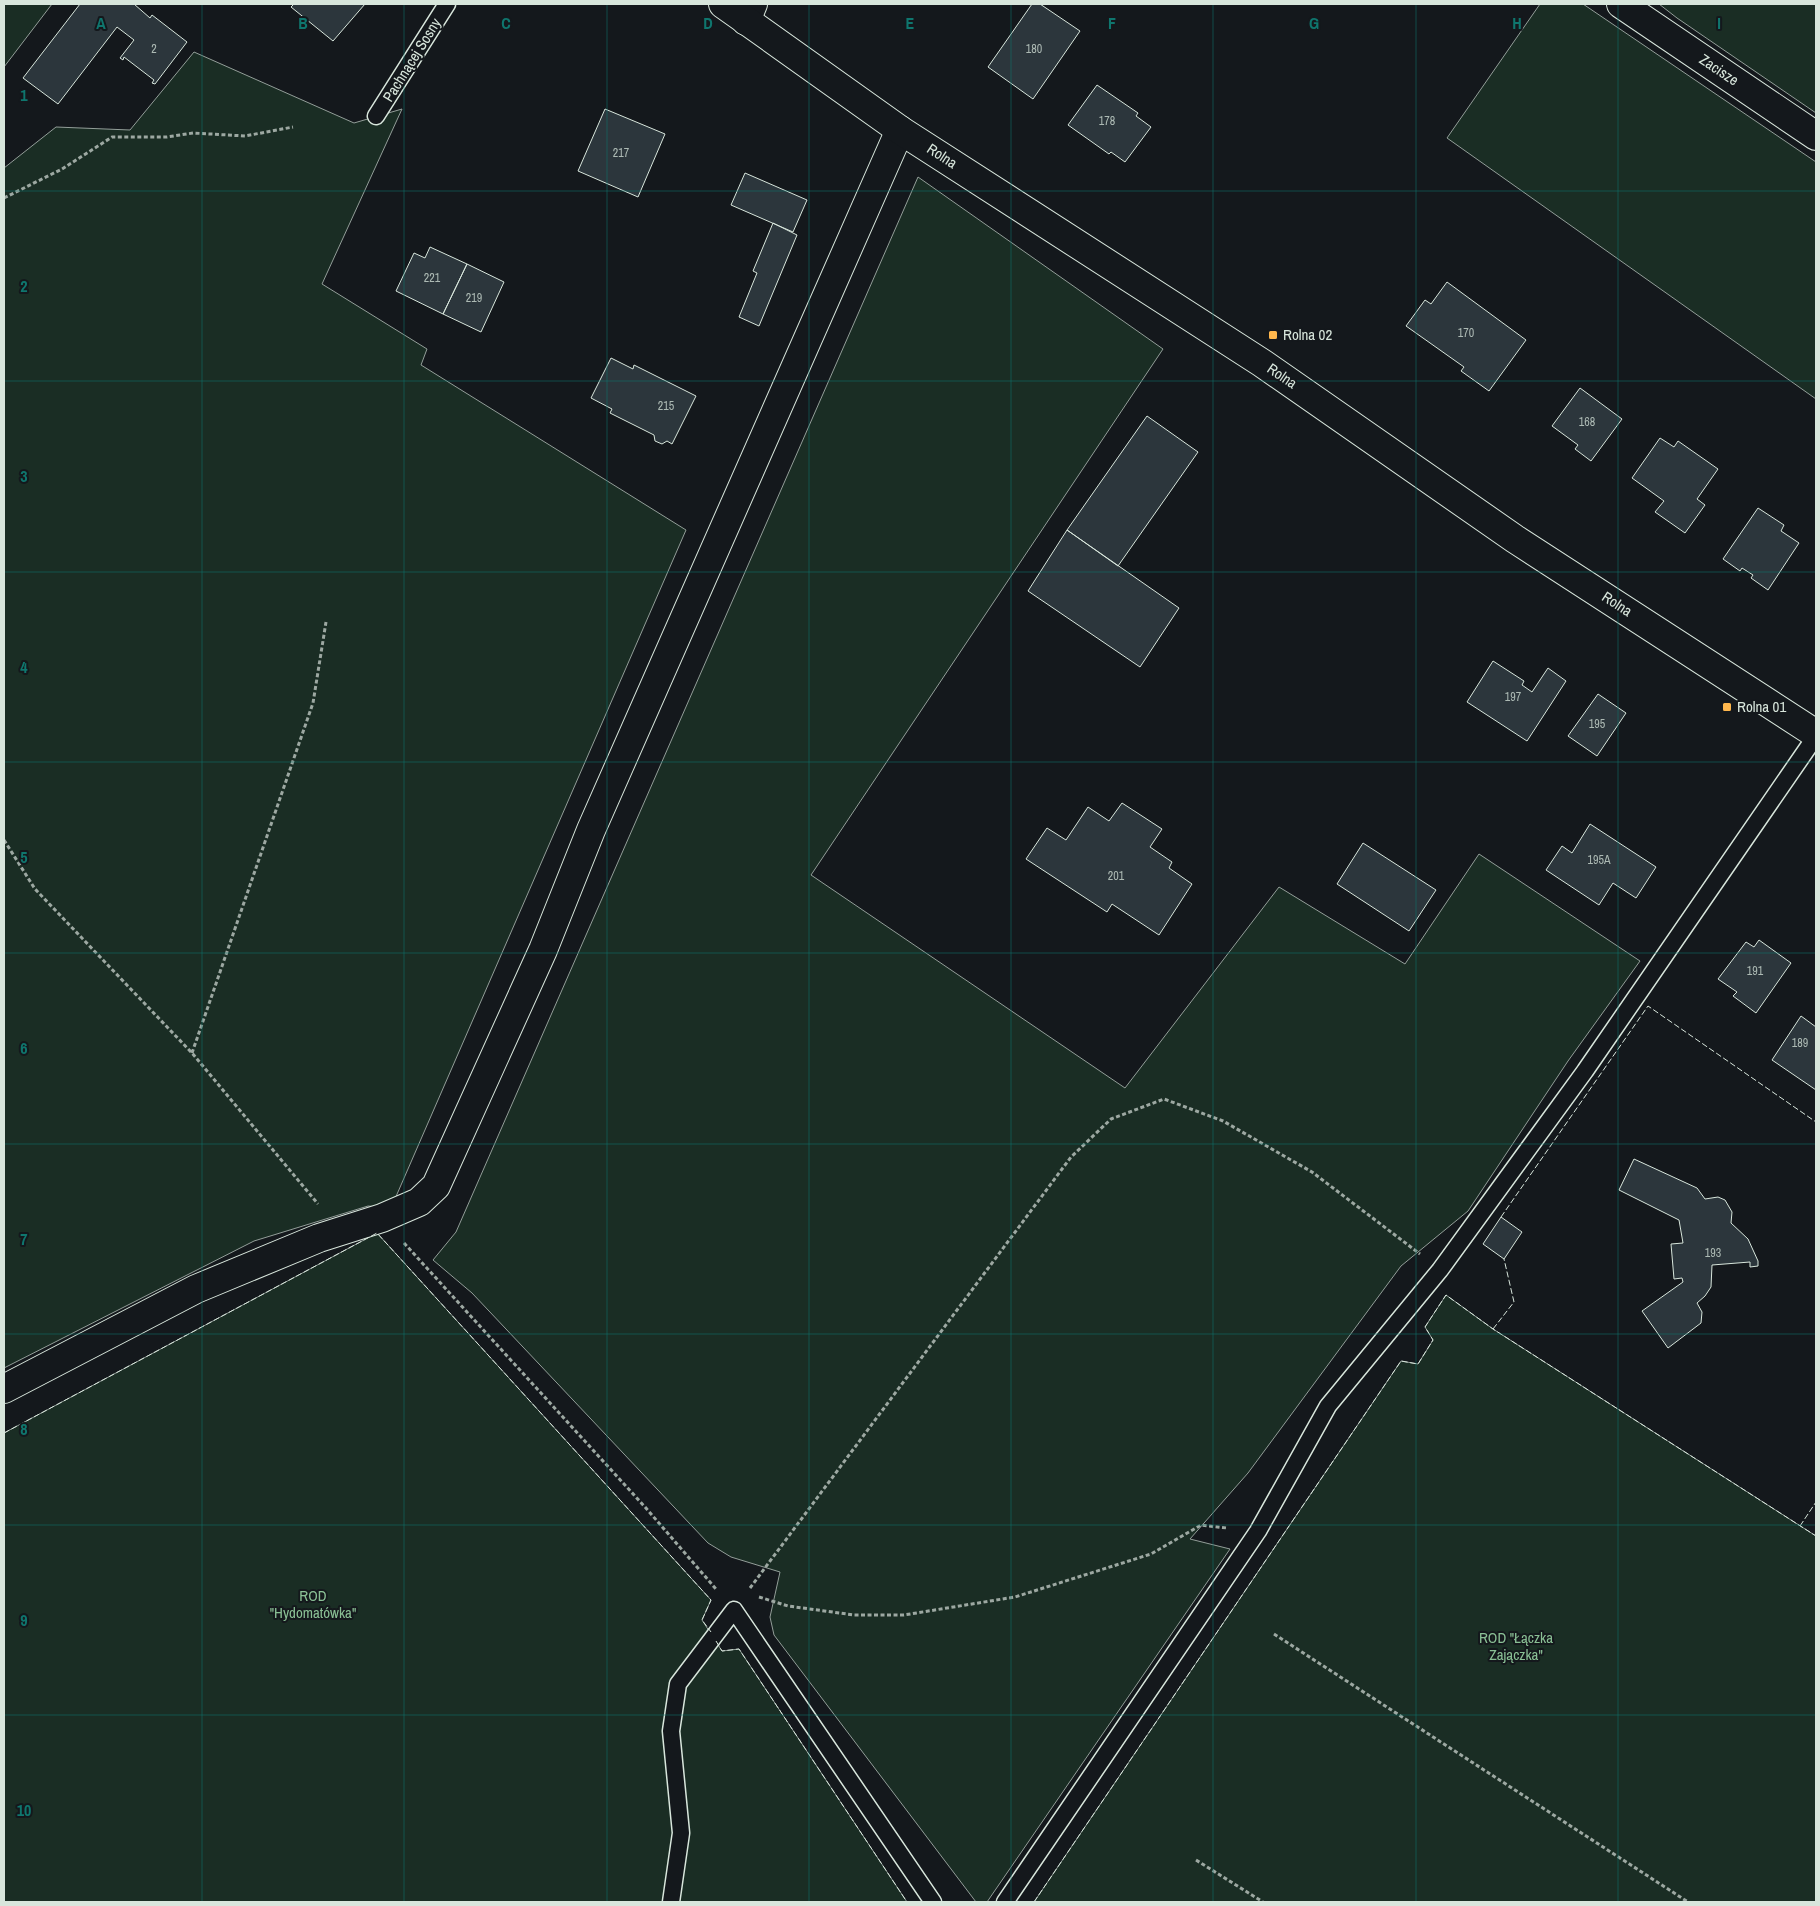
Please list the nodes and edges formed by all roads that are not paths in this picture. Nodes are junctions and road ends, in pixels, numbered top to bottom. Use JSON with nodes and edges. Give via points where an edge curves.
{"nodes":[{"id":1,"x":447,"y":4,"type":"edge"},
{"id":2,"x":723,"y":4,"type":"edge"},
{"id":3,"x":1621,"y":4,"type":"edge"},
{"id":4,"x":749,"y":12,"type":"edge"},
{"id":5,"x":376,"y":116,"type":"dead end"},
{"id":6,"x":900,"y":130,"type":"junction"},
{"id":7,"x":1816,"y":136,"type":"edge"},
{"id":8,"x":1816,"y":735,"type":"edge"},
{"id":9,"x":4,"y":1389,"type":"edge"},
{"id":10,"x":672,"y":1902,"type":"edge"},
{"id":11,"x":932,"y":1902,"type":"edge"},
{"id":12,"x":1004,"y":1902,"type":"edge"}],
"edges":[{"from":1,"to":5,"type":"lane","name":"Pachnącej Sosny"},
{"from":2,"to":4,"type":"street","name":"Rolna"},
{"from":3,"to":7,"type":"street","name":"Zacisze"},
{"from":4,"to":6,"type":"street","name":"Rolna"},
{"from":6,"to":8,"type":"street","name":"Rolna","via":[[1262,363],[1515,539]]},
{"from":6,"to":9,"type":"street","via":[[591,830],[543,950],[436,1186],[419,1202],[382,1218],[332,1234],[196,1289]]},
{"from":8,"to":12,"type":"lane","via":[[1586,1071],[1440,1270],[1328,1406],[1258,1531]]},
{"from":10,"to":11,"type":"lane","via":[[681,1833],[670,1732],[678,1684],[734,1610]]}]}
